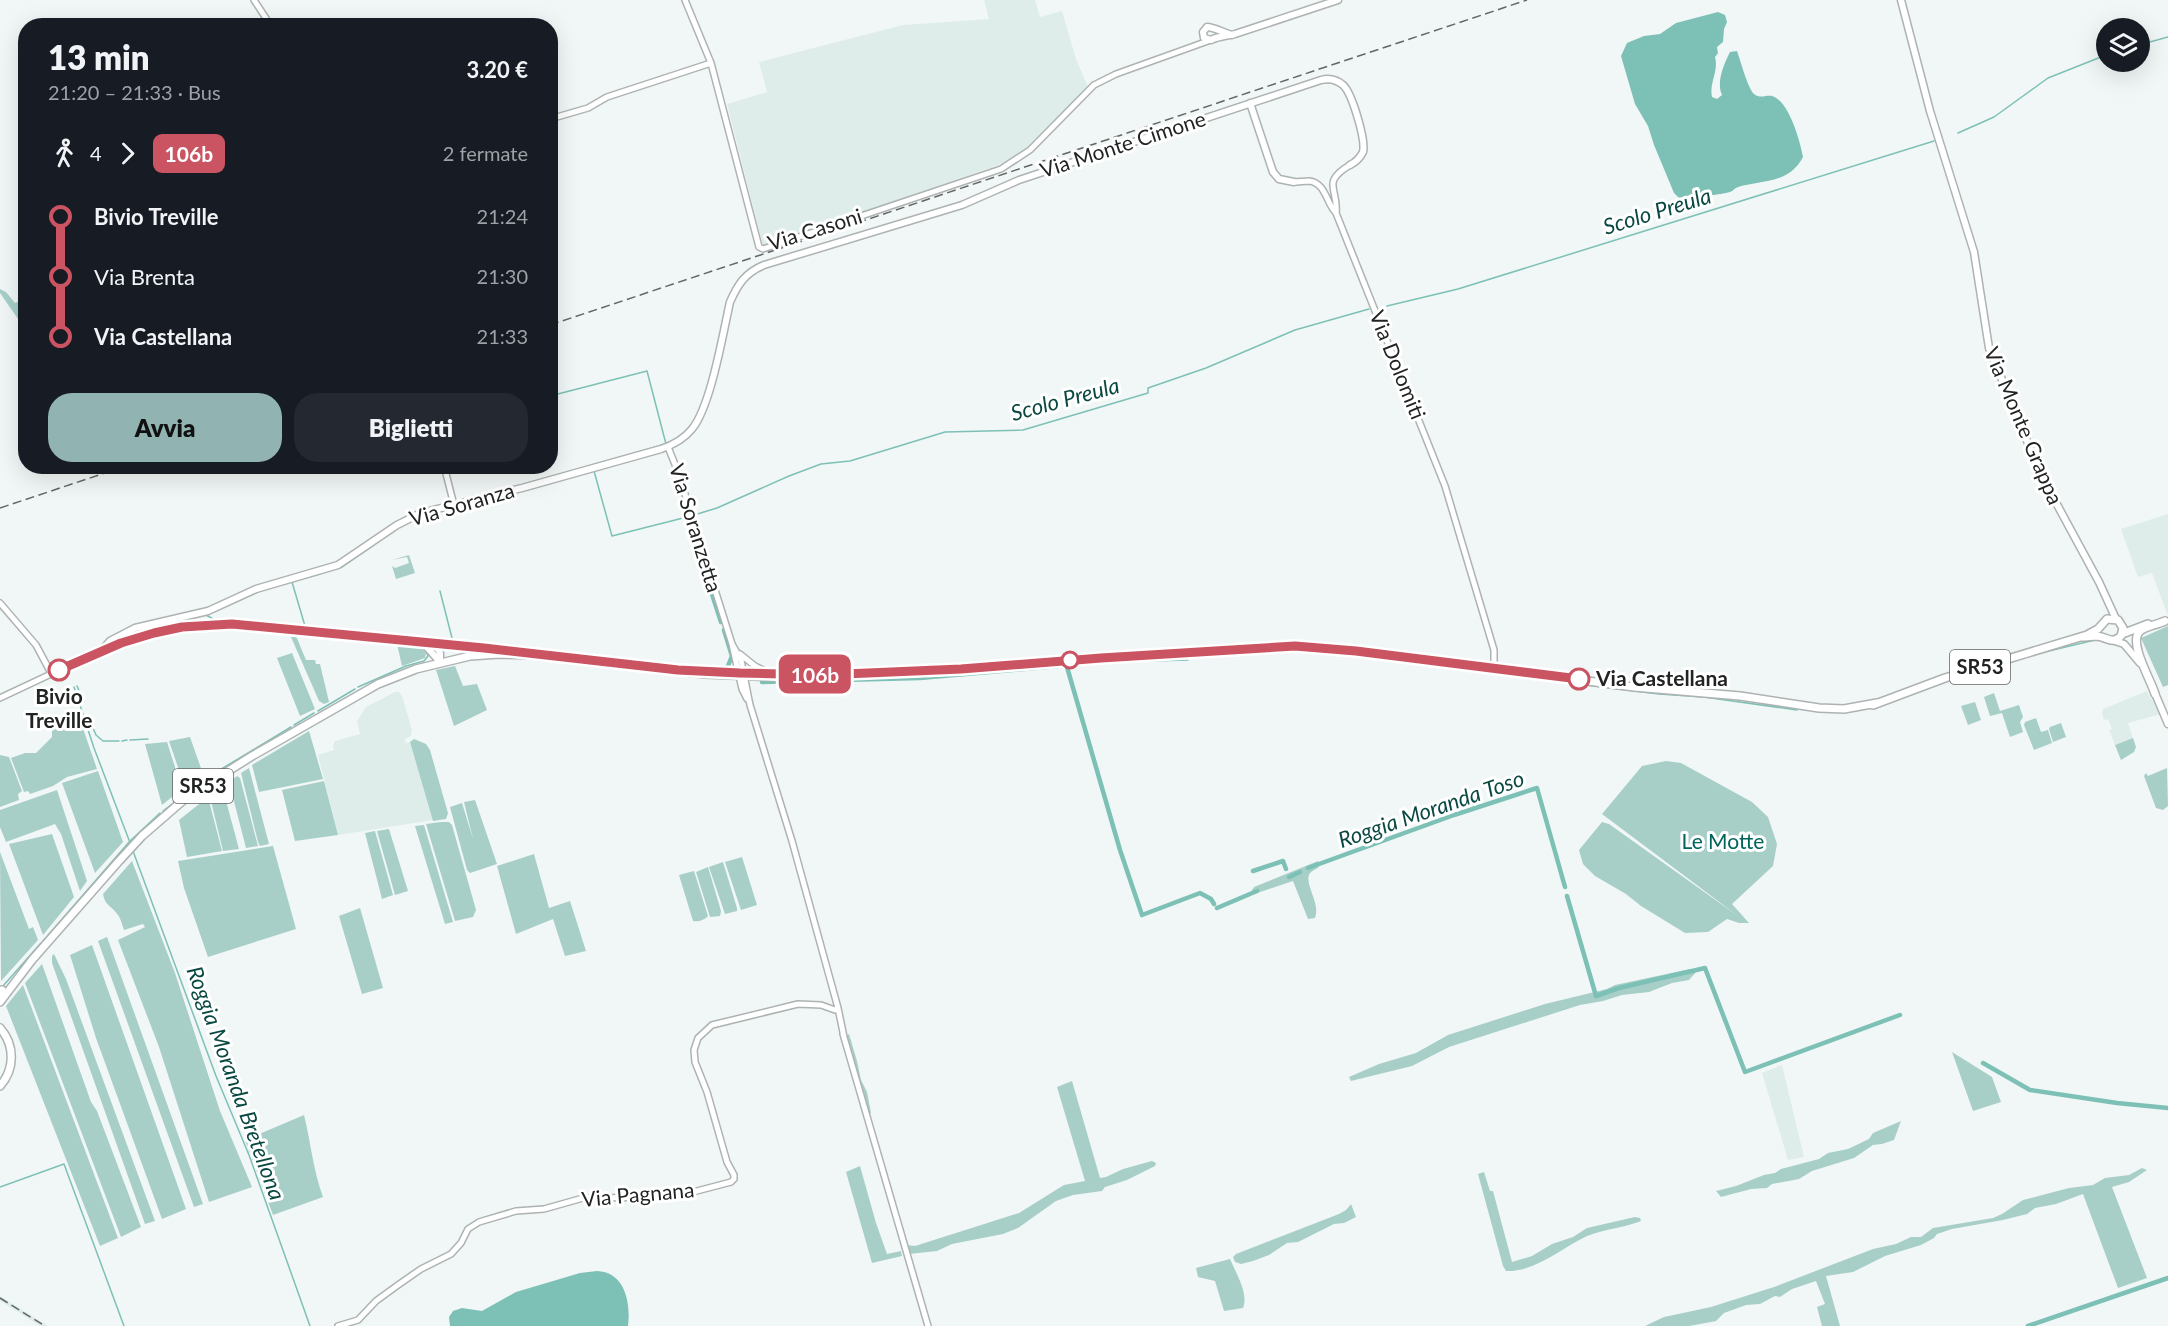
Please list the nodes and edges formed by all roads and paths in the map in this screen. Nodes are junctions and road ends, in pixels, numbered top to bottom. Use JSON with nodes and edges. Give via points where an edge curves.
{"nodes":[{"id":1,"x":254,"y":0,"type":"edge"},
{"id":2,"x":685,"y":0,"type":"edge"},
{"id":3,"x":1338,"y":0,"type":"edge"},
{"id":4,"x":1901,"y":0,"type":"edge"},
{"id":5,"x":266,"y":18,"type":"edge"},
{"id":6,"x":1215,"y":30,"type":"junction"},
{"id":7,"x":1203,"y":35,"type":"junction"},
{"id":8,"x":1232,"y":35,"type":"junction"},
{"id":9,"x":1212,"y":39,"type":"junction"},
{"id":10,"x":1194,"y":46,"type":"junction"},
{"id":11,"x":711,"y":63,"type":"junction"},
{"id":12,"x":1250,"y":103,"type":"junction"},
{"id":13,"x":558,"y":117,"type":"edge"},
{"id":14,"x":1350,"y":165,"type":"joint"},
{"id":15,"x":1294,"y":182,"type":"joint"},
{"id":16,"x":1336,"y":213,"type":"junction"},
{"id":17,"x":764,"y":265,"type":"joint"},
{"id":18,"x":668,"y":447,"type":"junction"},
{"id":19,"x":446,"y":474,"type":"edge"},
{"id":20,"x":454,"y":505,"type":"junction"},
{"id":21,"x":2106,"y":599,"type":"junction"},
{"id":22,"x":0,"y":603,"type":"edge"},
{"id":23,"x":2118,"y":621,"type":"junction"},
{"id":24,"x":2166,"y":621,"type":"edge"},
{"id":25,"x":2150,"y":623,"type":"junction"},
{"id":26,"x":2102,"y":624,"type":"junction"},
{"id":27,"x":2122,"y":634,"type":"junction"},
{"id":28,"x":2082,"y":637,"type":"junction"},
{"id":29,"x":2103,"y":638,"type":"junction"},
{"id":30,"x":2115,"y":641,"type":"junction"},
{"id":31,"x":418,"y":642,"type":"junction"},
{"id":32,"x":435,"y":643,"type":"junction"},
{"id":33,"x":732,"y":644,"type":"junction"},
{"id":34,"x":2125,"y":645,"type":"junction"},
{"id":35,"x":102,"y":650,"type":"junction"},
{"id":36,"x":430,"y":651,"type":"junction"},
{"id":37,"x":738,"y":652,"type":"junction"},
{"id":38,"x":534,"y":655,"type":"junction"},
{"id":39,"x":440,"y":662,"type":"junction"},
{"id":40,"x":735,"y":662,"type":"junction"},
{"id":41,"x":417,"y":669,"type":"junction"},
{"id":42,"x":1494,"y":669,"type":"junction"},
{"id":43,"x":678,"y":670,"type":"junction"},
{"id":44,"x":726,"y":672,"type":"junction"},
{"id":45,"x":51,"y":674,"type":"junction"},
{"id":46,"x":771,"y":674,"type":"junction"},
{"id":47,"x":780,"y":674,"type":"junction"},
{"id":48,"x":742,"y":675,"type":"junction"},
{"id":49,"x":821,"y":675,"type":"junction"},
{"id":50,"x":756,"y":677,"type":"junction"},
{"id":51,"x":748,"y":688,"type":"junction"},
{"id":52,"x":2155,"y":694,"type":"junction"},
{"id":53,"x":0,"y":698,"type":"edge"},
{"id":54,"x":1783,"y":703,"type":"junction"},
{"id":55,"x":1877,"y":703,"type":"junction"},
{"id":56,"x":750,"y":705,"type":"junction"},
{"id":57,"x":1845,"y":708,"type":"junction"},
{"id":58,"x":1817,"y":712,"type":"junction"},
{"id":59,"x":2168,"y":724,"type":"edge"},
{"id":60,"x":32,"y":960,"type":"junction"},
{"id":61,"x":1,"y":992,"type":"edge"},
{"id":62,"x":0,"y":1002,"type":"edge"},
{"id":63,"x":834,"y":1005,"type":"junction"},
{"id":64,"x":2,"y":1028,"type":"edge"},
{"id":65,"x":844,"y":1037,"type":"junction"},
{"id":66,"x":0,"y":1086,"type":"edge"},
{"id":67,"x":338,"y":1326,"type":"edge"},
{"id":68,"x":928,"y":1326,"type":"edge"}],
"edges":[{"from":1,"to":5,"type":"street"},
{"from":2,"to":11,"type":"street"},
{"from":3,"to":8,"type":"main road"},
{"from":4,"to":21,"type":"main road","name":"Via Monte Grappa","via":[[1930,111],[1974,252],[1989,348],[2041,475]]},
{"from":6,"to":7,"type":"main road","via":[[1207,27]]},
{"from":6,"to":8,"type":"main road"},
{"from":6,"to":9,"type":"main road"},
{"from":7,"to":9,"type":"main road"},
{"from":7,"to":10,"type":"street"},
{"from":8,"to":9,"type":"main road"},
{"from":9,"to":10,"type":"street"},
{"from":10,"to":11,"type":"street","name":"Via Casoni","via":[[1094,85],[1016,161],[762,249]]},
{"from":11,"to":13,"type":"street"},
{"from":12,"to":14,"type":"main road","name":"Via Monte Cimone","via":[[1321,80],[1340,82],[1349,93],[1364,143],[1359,160]]},
{"from":12,"to":15,"type":"main road","name":"Via Dolomiti","via":[[1273,172],[1279,179]]},
{"from":12,"to":17,"type":"main road","name":"Via Monte Cimone","via":[[1019,180],[962,205]]},
{"from":14,"to":16,"type":"street","name":"Via Monte Cimone","via":[[1334,181]]},
{"from":15,"to":16,"type":"street","name":"Via Dolomiti","via":[[1309,181],[1320,186]]},
{"from":16,"to":42,"type":"street","name":"Via Dolomiti","via":[[1444,486],[1494,650]]},
{"from":17,"to":18,"type":"main road","name":"Via Soranzetta","via":[[748,274],[730,302],[698,421]]},
{"from":18,"to":20,"type":"main road","name":"Via Soranza"},
{"from":18,"to":33,"type":"street","name":"Via Soranzetta"},
{"from":19,"to":20,"type":"street"},
{"from":20,"to":35,"type":"main road","name":"Via Soranza","via":[[406,520],[338,565],[256,589],[208,611],[135,628],[110,641]]},
{"from":21,"to":23,"type":"main road","name":"Via Monte Grappa"},
{"from":21,"to":26,"type":"main road"},
{"from":22,"to":45,"type":"street","via":[[36,645]]},
{"from":23,"to":25,"type":"main road"},
{"from":23,"to":26,"type":"main road","via":[[2111,618]]},
{"from":23,"to":27,"type":"main road"},
{"from":24,"to":25,"type":"main road"},
{"from":24,"to":52,"type":"main road","via":[[2142,630],[2136,640]]},
{"from":25,"to":27,"type":"main road"},
{"from":26,"to":28,"type":"main road","number":"SR53"},
{"from":26,"to":29,"type":"main road"},
{"from":27,"to":30,"type":"main road"},
{"from":27,"to":34,"type":"main road"},
{"from":28,"to":29,"type":"main road","number":"SR53"},
{"from":28,"to":55,"type":"main road","number":"SR53"},
{"from":29,"to":30,"type":"main road"},
{"from":30,"to":34,"type":"main road"},
{"from":31,"to":32,"type":"main road"},
{"from":31,"to":35,"type":"main road","via":[[216,624],[154,633]]},
{"from":31,"to":36,"type":"main road"},
{"from":32,"to":38,"type":"main road"},
{"from":32,"to":39,"type":"main road"},
{"from":33,"to":37,"type":"street","name":"Via Soranzetta"},
{"from":33,"to":40,"type":"street","name":"Via Soranzetta"},
{"from":34,"to":52,"type":"main road","via":[[2139,661]]},
{"from":35,"to":45,"type":"street"},
{"from":36,"to":39,"type":"main road"},
{"from":36,"to":41,"type":"main road","via":[[429,660]]},
{"from":37,"to":46,"type":"street"},
{"from":37,"to":48,"type":"street","name":"Via Soranzetta"},
{"from":38,"to":39,"type":"main road","number":"SR53","via":[[487,654]]},
{"from":38,"to":43,"type":"main road","number":"SR53"},
{"from":39,"to":41,"type":"main road","number":"SR53"},
{"from":40,"to":44,"type":"street"},
{"from":40,"to":48,"type":"street","name":"Via Soranzetta"},
{"from":41,"to":60,"type":"main road","number":"SR53","via":[[335,707],[187,797],[127,853]]},
{"from":42,"to":49,"type":"main road","number":"SR53","via":[[1295,646]]},
{"from":42,"to":54,"type":"main road","number":"SR53"},
{"from":43,"to":44,"type":"main road","number":"SR53"},
{"from":43,"to":48,"type":"main road","number":"SR53"},
{"from":44,"to":48,"type":"main road","number":"SR53"},
{"from":45,"to":53,"type":"street"},
{"from":46,"to":47,"type":"main road","number":"SR53"},
{"from":46,"to":48,"type":"main road","number":"SR53"},
{"from":47,"to":48,"type":"main road"},
{"from":47,"to":49,"type":"main road","number":"SR53"},
{"from":48,"to":50,"type":"main road","number":"SR53"},
{"from":48,"to":51,"type":"street"},
{"from":48,"to":56,"type":"street","via":[[742,688]]},
{"from":49,"to":50,"type":"main road","number":"SR53"},
{"from":50,"to":51,"type":"street"},
{"from":51,"to":56,"type":"street"},
{"from":52,"to":59,"type":"main road"},
{"from":54,"to":57,"type":"main road","number":"SR53"},
{"from":54,"to":58,"type":"main road","number":"SR53"},
{"from":55,"to":57,"type":"main road","number":"SR53"},
{"from":55,"to":58,"type":"main road","number":"SR53","via":[[1846,712]]},
{"from":56,"to":63,"type":"street","via":[[792,841]]},
{"from":57,"to":58,"type":"main road"},
{"from":60,"to":61,"type":"main road"},
{"from":60,"to":62,"type":"main road","number":"SR53"},
{"from":63,"to":65,"type":"street"},
{"from":63,"to":65,"type":"street"},
{"from":63,"to":67,"type":"street","name":"Via Pagnana","via":[[798,1004],[726,1021],[709,1027],[698,1038],[695,1062],[734,1175],[731,1182],[674,1197],[585,1197],[479,1222],[468,1229],[451,1254],[417,1271],[376,1301],[358,1320]]},
{"from":64,"to":66,"type":"main road","via":[[12,1061]]},
{"from":65,"to":68,"type":"street"}]}
